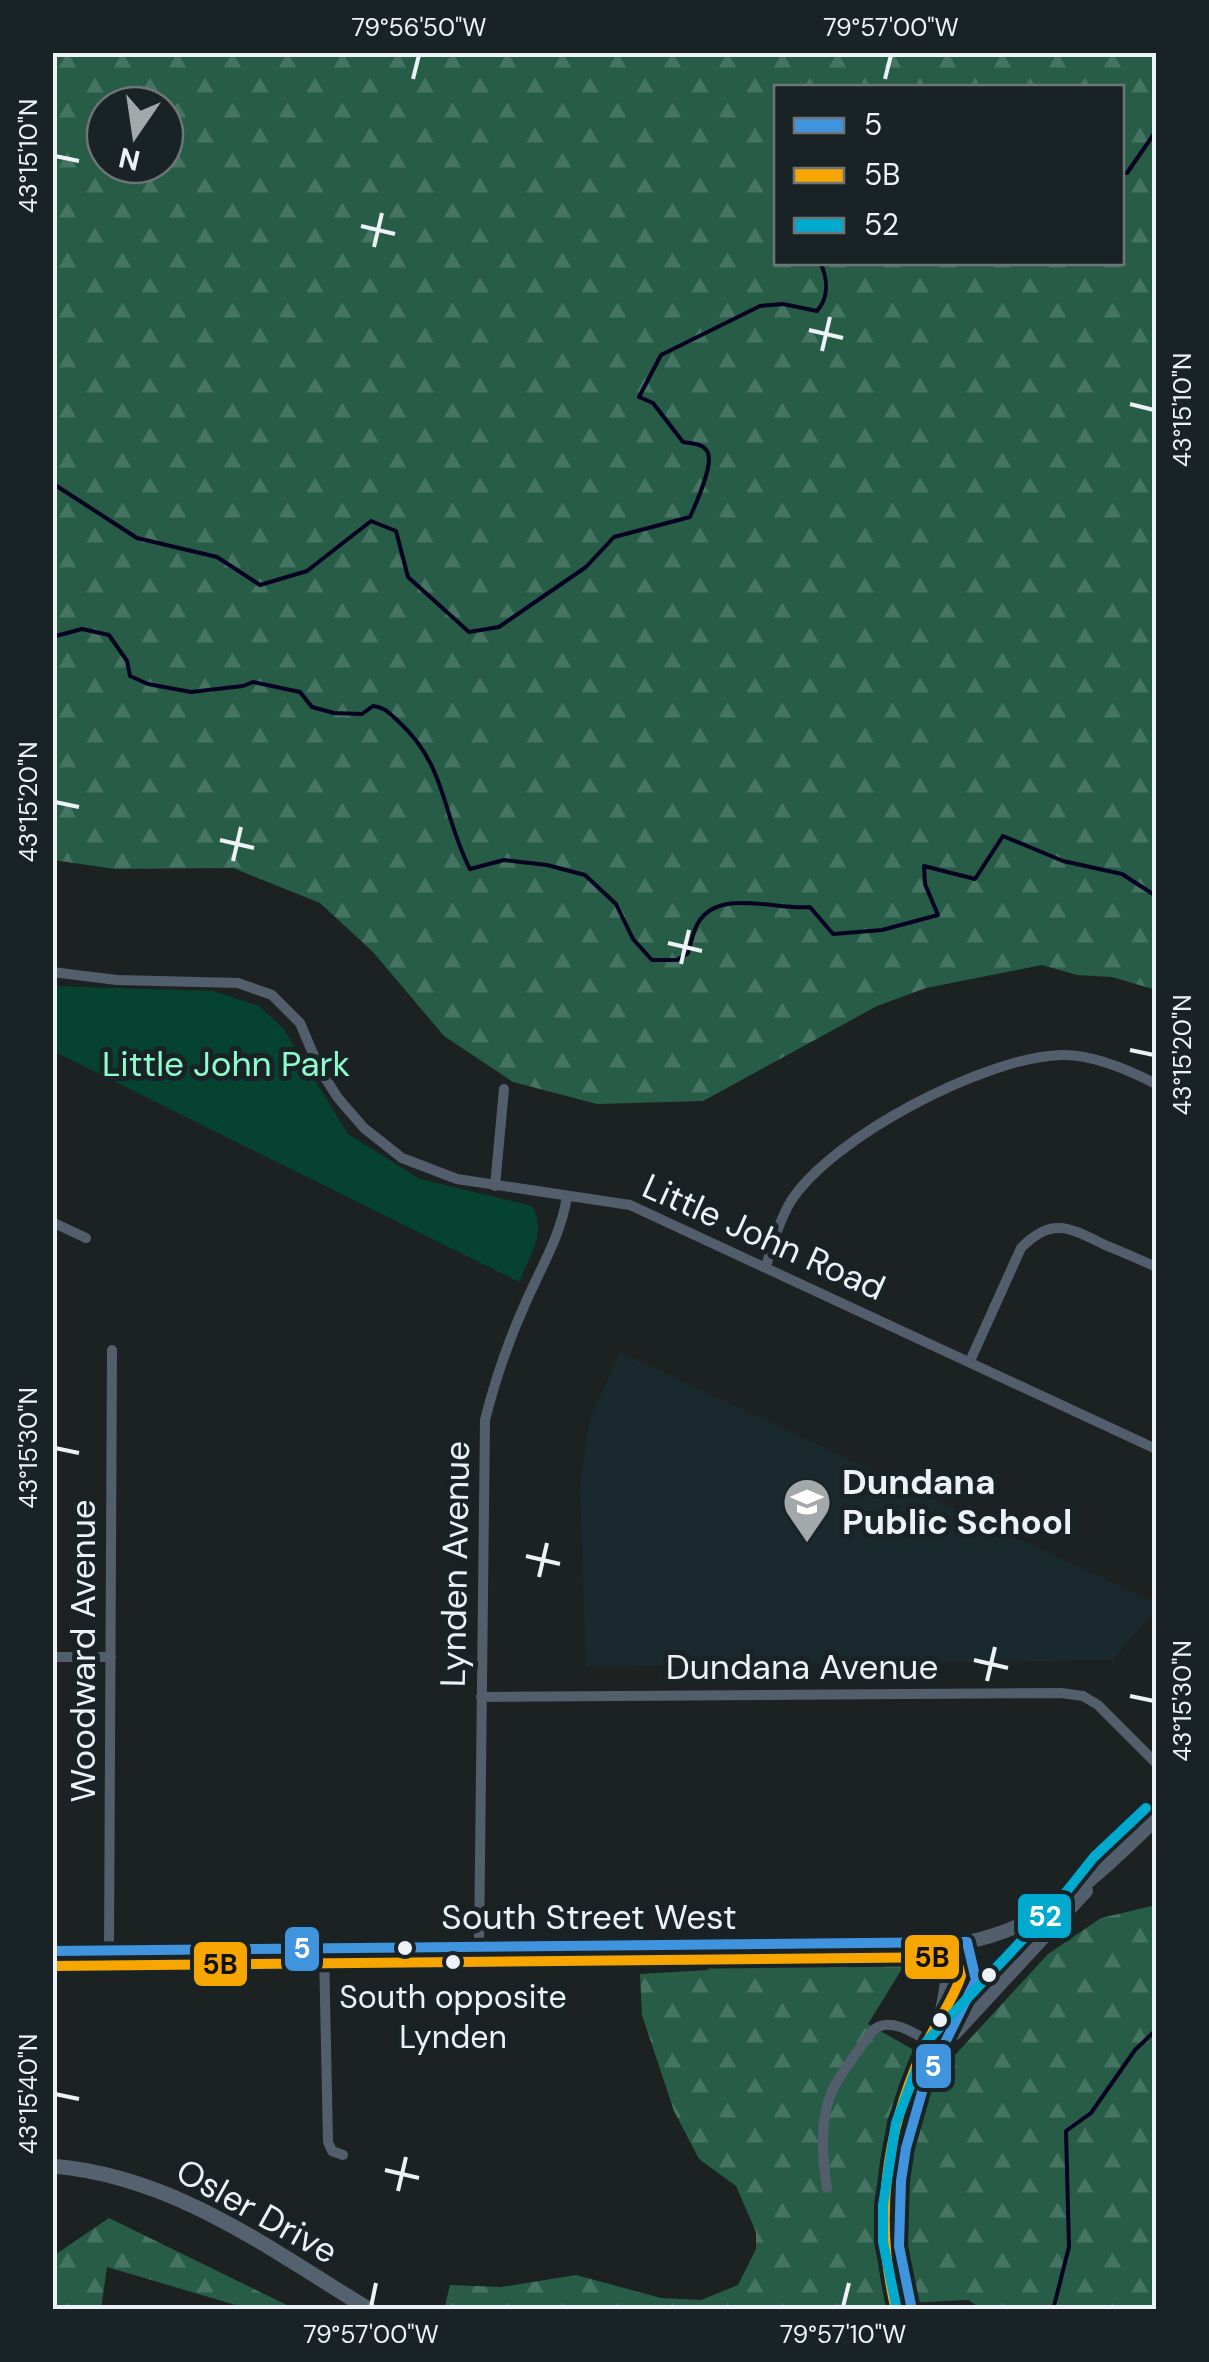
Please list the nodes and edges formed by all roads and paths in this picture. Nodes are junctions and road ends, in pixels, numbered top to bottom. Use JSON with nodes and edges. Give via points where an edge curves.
{"nodes":[{"id":1,"x":52,"y":972,"type":"edge"},
{"id":2,"x":1156,"y":1084,"type":"edge"},
{"id":3,"x":504,"y":1089,"type":"dead end"},
{"id":4,"x":495,"y":1186,"type":"junction"},
{"id":5,"x":567,"y":1196,"type":"junction"},
{"id":6,"x":52,"y":1222,"type":"edge"},
{"id":7,"x":86,"y":1238,"type":"dead end"},
{"id":8,"x":766,"y":1266,"type":"junction"},
{"id":9,"x":1156,"y":1266,"type":"edge"},
{"id":10,"x":112,"y":1350,"type":"dead end"},
{"id":11,"x":970,"y":1361,"type":"junction"},
{"id":12,"x":1156,"y":1450,"type":"edge"},
{"id":13,"x":52,"y":1656,"type":"edge"},
{"id":14,"x":112,"y":1656,"type":"junction"},
{"id":15,"x":481,"y":1697,"type":"junction"},
{"id":16,"x":1156,"y":1763,"type":"edge"},
{"id":17,"x":1156,"y":1819,"type":"edge"},
{"id":18,"x":1104,"y":1868,"type":"junction"},
{"id":19,"x":967,"y":1942,"type":"junction"},
{"id":20,"x":947,"y":1943,"type":"junction"},
{"id":21,"x":479,"y":1948,"type":"junction"},
{"id":22,"x":324,"y":1950,"type":"junction"},
{"id":23,"x":52,"y":1951,"type":"edge"},
{"id":24,"x":109,"y":1951,"type":"junction"},
{"id":25,"x":940,"y":2048,"type":"junction"},
{"id":26,"x":343,"y":2155,"type":"dead end"},
{"id":27,"x":52,"y":2166,"type":"edge"},
{"id":28,"x":827,"y":2188,"type":"dead end"},
{"id":29,"x":370,"y":2310,"type":"edge"},
{"id":30,"x":912,"y":2310,"type":"edge"}],
"edges":[{"from":1,"to":4,"type":"street","name":"Little John Road","via":[[238,983],[272,995],[300,1023],[338,1098],[379,1142],[426,1170]]},
{"from":2,"to":8,"type":"street","via":[[1064,1054],[977,1074],[845,1144],[814,1172],[791,1201]]},
{"from":3,"to":4,"type":"street"},
{"from":4,"to":5,"type":"street","name":"Little John Road"},
{"from":5,"to":8,"type":"street","name":"Little John Road","via":[[630,1205]]},
{"from":5,"to":15,"type":"street","name":"Lynden Avenue","via":[[484,1420]]},
{"from":6,"to":7,"type":"street"},
{"from":8,"to":11,"type":"street","name":"Little John Road"},
{"from":9,"to":11,"type":"street","via":[[1067,1227],[1034,1235],[1021,1248]]},
{"from":10,"to":14,"type":"street","name":"Woodward Avenue"},
{"from":11,"to":12,"type":"street","name":"Little John Road"},
{"from":13,"to":14,"type":"street"},
{"from":14,"to":24,"type":"street","name":"Woodward Avenue"},
{"from":15,"to":16,"type":"street","name":"Dundana Avenue","via":[[1061,1693],[1098,1705]]},
{"from":15,"to":21,"type":"street","name":"Lynden Avenue"},
{"from":17,"to":18,"type":"street"},
{"from":18,"to":19,"type":"street","name":"South Street West","via":[[1026,1925]]},
{"from":18,"to":25,"type":"street"},
{"from":19,"to":20,"type":"street","name":"South Street West"},
{"from":19,"to":25,"type":"street","via":[[976,1980]]},
{"from":20,"to":21,"type":"street","name":"South Street West"},
{"from":20,"to":25,"type":"street"},
{"from":21,"to":22,"type":"street","name":"South Street West"},
{"from":22,"to":24,"type":"street","name":"South Street West"},
{"from":22,"to":26,"type":"street","via":[[328,2142]]},
{"from":23,"to":24,"type":"street","name":"South Street West"},
{"from":25,"to":28,"type":"street","via":[[891,2022],[873,2030],[832,2090],[823,2162]]},
{"from":25,"to":30,"type":"street","via":[[911,2126],[898,2206]]},
{"from":27,"to":29,"type":"main road","name":"Osler Drive","via":[[121,2176],[200,2206]]}]}
